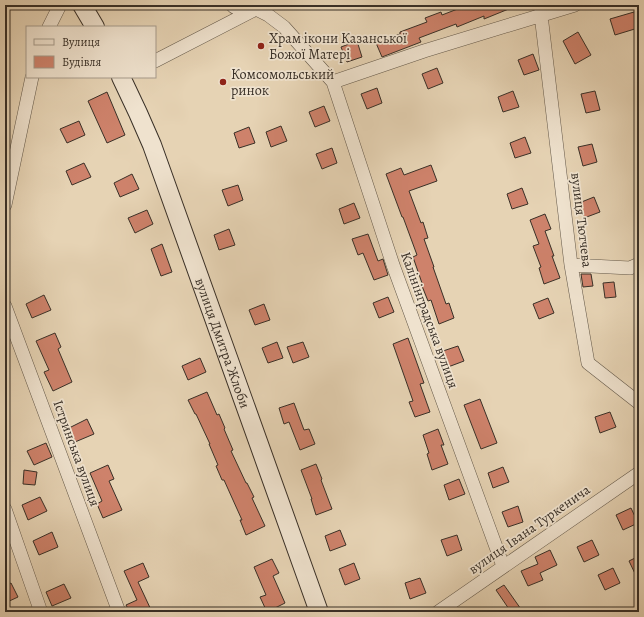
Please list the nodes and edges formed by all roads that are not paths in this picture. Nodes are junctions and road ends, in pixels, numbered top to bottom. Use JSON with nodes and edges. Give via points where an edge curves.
{"nodes":[{"id":1,"x":60,"y":5,"type":"edge"},
{"id":2,"x":82,"y":5,"type":"edge"},
{"id":3,"x":232,"y":5,"type":"edge"},
{"id":4,"x":575,"y":5,"type":"edge"},
{"id":5,"x":260,"y":7,"type":"edge"},
{"id":6,"x":541,"y":10,"type":"edge"},
{"id":7,"x":50,"y":26,"type":"edge"},
{"id":8,"x":94,"y":26,"type":"edge"},
{"id":9,"x":156,"y":60,"type":"edge"},
{"id":10,"x":32,"y":78,"type":"edge"},
{"id":11,"x":122,"y":78,"type":"edge"},
{"id":12,"x":333,"y":82,"type":"junction"},
{"id":13,"x":5,"y":205,"type":"edge"},
{"id":14,"x":639,"y":264,"type":"edge"},
{"id":15,"x":571,"y":265,"type":"junction"},
{"id":16,"x":5,"y":306,"type":"edge"},
{"id":17,"x":639,"y":403,"type":"edge"},
{"id":18,"x":639,"y":473,"type":"edge"},
{"id":19,"x":5,"y":509,"type":"edge"},
{"id":20,"x":503,"y":566,"type":"junction"},
{"id":21,"x":41,"y":612,"type":"edge"},
{"id":22,"x":119,"y":612,"type":"edge"},
{"id":23,"x":319,"y":612,"type":"edge"},
{"id":24,"x":438,"y":612,"type":"edge"}],
"edges":[{"from":1,"to":7,"type":"street"},
{"from":2,"to":8,"type":"main road"},
{"from":3,"to":5,"type":"street"},
{"from":4,"to":6,"type":"street"},
{"from":5,"to":9,"type":"street"},
{"from":5,"to":12,"type":"street","via":[[284,27]]},
{"from":6,"to":12,"type":"street"},
{"from":6,"to":15,"type":"street","name":"вулиця Тютчева"},
{"from":10,"to":13,"type":"street"},
{"from":11,"to":23,"type":"main road","name":"вулиця Дмитра Жлоби","via":[[152,145]]},
{"from":12,"to":20,"type":"street","name":"Калінінградська вулиця","via":[[393,265]]},
{"from":14,"to":15,"type":"street","via":[[630,268]]},
{"from":15,"to":17,"type":"street","name":"вулиця Тютчева","via":[[588,363]]},
{"from":16,"to":22,"type":"street","name":"Істринська вулиця"},
{"from":18,"to":20,"type":"street","name":"вулиця Івана Туркенича"},
{"from":19,"to":21,"type":"street"},
{"from":20,"to":24,"type":"street","name":"вулиця Івана Туркенича"}]}
